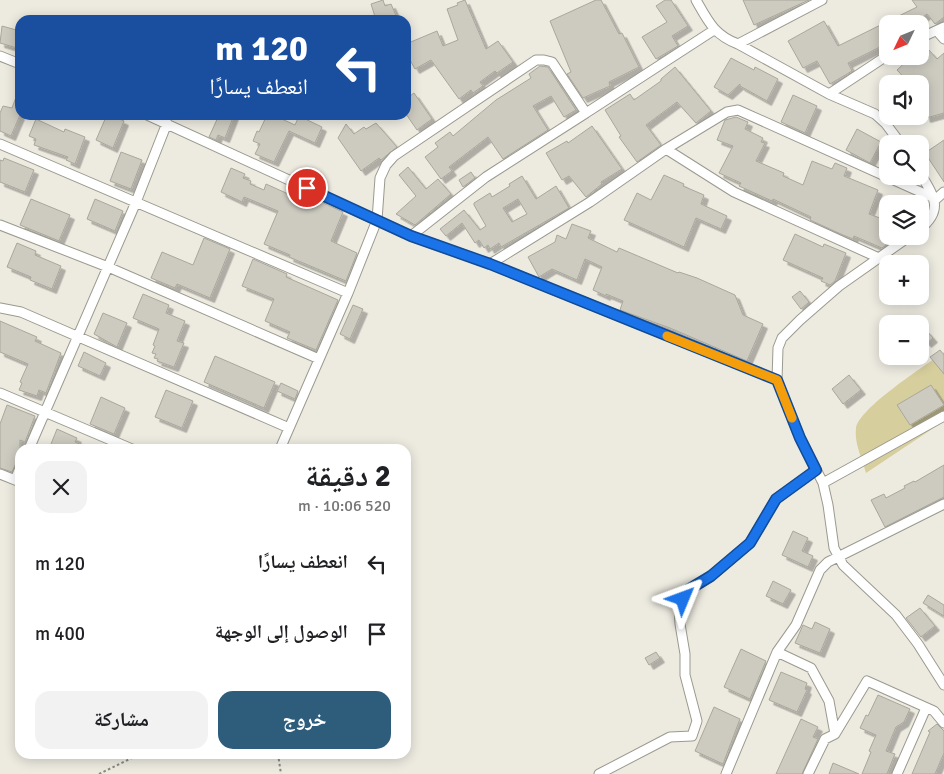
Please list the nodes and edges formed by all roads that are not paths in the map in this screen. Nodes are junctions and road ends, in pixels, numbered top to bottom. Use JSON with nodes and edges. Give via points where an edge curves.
{"nodes":[{"id":1,"x":696,"y":0,"type":"edge"},
{"id":2,"x":822,"y":0,"type":"edge"},
{"id":3,"x":940,"y":29,"type":"edge"},
{"id":4,"x":714,"y":30,"type":"junction"},
{"id":5,"x":944,"y":39,"type":"edge"},
{"id":6,"x":738,"y":44,"type":"junction"},
{"id":7,"x":0,"y":56,"type":"edge"},
{"id":8,"x":879,"y":61,"type":"edge"},
{"id":9,"x":15,"y":62,"type":"edge"},
{"id":10,"x":829,"y":94,"type":"junction"},
{"id":11,"x":586,"y":112,"type":"junction"},
{"id":12,"x":160,"y":120,"type":"edge"},
{"id":13,"x":167,"y":123,"type":"junction"},
{"id":14,"x":894,"y":135,"type":"edge"},
{"id":15,"x":0,"y":144,"type":"edge"},
{"id":16,"x":666,"y":149,"type":"junction"},
{"id":17,"x":927,"y":185,"type":"edge"},
{"id":18,"x":944,"y":192,"type":"edge"},
{"id":19,"x":936,"y":199,"type":"junction"},
{"id":20,"x":136,"y":202,"type":"junction"},
{"id":21,"x":376,"y":220,"type":"junction"},
{"id":22,"x":929,"y":221,"type":"edge"},
{"id":23,"x":0,"y":225,"type":"edge"},
{"id":24,"x":411,"y":236,"type":"junction"},
{"id":25,"x":897,"y":245,"type":"edge"},
{"id":26,"x":883,"y":255,"type":"edge"},
{"id":27,"x":879,"y":258,"type":"joint"},
{"id":28,"x":490,"y":264,"type":"junction"},
{"id":29,"x":108,"y":267,"type":"junction"},
{"id":30,"x":348,"y":293,"type":"junction"},
{"id":31,"x":0,"y":308,"type":"edge"},
{"id":32,"x":78,"y":336,"type":"junction"},
{"id":33,"x":319,"y":359,"type":"junction"},
{"id":34,"x":777,"y":380,"type":"junction"},
{"id":35,"x":0,"y":393,"type":"edge"},
{"id":36,"x":44,"y":412,"type":"junction"},
{"id":37,"x":944,"y":416,"type":"edge"},
{"id":38,"x":289,"y":428,"type":"junction"},
{"id":39,"x":30,"y":444,"type":"edge"},
{"id":40,"x":120,"y":444,"type":"edge"},
{"id":41,"x":282,"y":444,"type":"edge"},
{"id":42,"x":816,"y":470,"type":"junction"},
{"id":43,"x":0,"y":474,"type":"edge"},
{"id":44,"x":15,"y":480,"type":"edge"},
{"id":45,"x":823,"y":483,"type":"junction"},
{"id":46,"x":944,"y":504,"type":"edge"},
{"id":47,"x":837,"y":557,"type":"junction"},
{"id":48,"x":777,"y":652,"type":"junction"},
{"id":49,"x":944,"y":685,"type":"edge"},
{"id":50,"x":926,"y":708,"type":"junction"},
{"id":51,"x":944,"y":723,"type":"edge"},
{"id":52,"x":835,"y":734,"type":"junction"},
{"id":53,"x":599,"y":774,"type":"edge"},
{"id":54,"x":726,"y":774,"type":"edge"},
{"id":55,"x":808,"y":774,"type":"edge"},
{"id":56,"x":897,"y":774,"type":"edge"}],
"edges":[{"from":1,"to":4,"type":"street"},
{"from":2,"to":6,"type":"street"},
{"from":3,"to":5,"type":"street"},
{"from":4,"to":6,"type":"street"},
{"from":4,"to":11,"type":"street"},
{"from":6,"to":10,"type":"street"},
{"from":7,"to":9,"type":"street"},
{"from":8,"to":10,"type":"street"},
{"from":10,"to":14,"type":"street","via":[[875,114]]},
{"from":11,"to":21,"type":"street","via":[[552,62],[536,60],[394,156],[380,178]]},
{"from":11,"to":24,"type":"street","via":[[486,177]]},
{"from":12,"to":13,"type":"street"},
{"from":13,"to":20,"type":"street"},
{"from":13,"to":21,"type":"street"},
{"from":15,"to":20,"type":"street"},
{"from":16,"to":19,"type":"street","via":[[727,112],[738,110]]},
{"from":16,"to":27,"type":"street","via":[[734,192]]},
{"from":16,"to":28,"type":"street","via":[[590,202]]},
{"from":17,"to":19,"type":"street"},
{"from":18,"to":19,"type":"street"},
{"from":19,"to":22,"type":"street","via":[[937,208]]},
{"from":20,"to":29,"type":"street"},
{"from":20,"to":30,"type":"street"},
{"from":21,"to":24,"type":"street"},
{"from":21,"to":30,"type":"street"},
{"from":23,"to":29,"type":"street"},
{"from":24,"to":28,"type":"street"},
{"from":25,"to":26,"type":"street"},
{"from":27,"to":34,"type":"street","via":[[839,286],[782,338],[778,348]]},
{"from":28,"to":34,"type":"street"},
{"from":29,"to":32,"type":"street"},
{"from":29,"to":33,"type":"street"},
{"from":30,"to":33,"type":"street"},
{"from":31,"to":32,"type":"street","via":[[21,312]]},
{"from":32,"to":36,"type":"street"},
{"from":32,"to":38,"type":"street"},
{"from":33,"to":38,"type":"street"},
{"from":34,"to":42,"type":"street"},
{"from":35,"to":36,"type":"street"},
{"from":36,"to":39,"type":"street"},
{"from":36,"to":40,"type":"street"},
{"from":37,"to":45,"type":"street"},
{"from":38,"to":41,"type":"street"},
{"from":42,"to":45,"type":"street"},
{"from":42,"to":53,"type":"street","via":[[776,499],[750,543],[711,576],[688,590],[679,608],[685,675],[697,721],[692,736],[670,737]]},
{"from":43,"to":44,"type":"street"},
{"from":45,"to":47,"type":"street"},
{"from":46,"to":47,"type":"street"},
{"from":47,"to":48,"type":"street","via":[[820,570],[796,625]]},
{"from":47,"to":49,"type":"street","via":[[896,615]]},
{"from":48,"to":52,"type":"street","via":[[811,668],[829,701]]},
{"from":48,"to":54,"type":"street"},
{"from":50,"to":51,"type":"street","via":[[938,714]]},
{"from":50,"to":52,"type":"street","via":[[867,681]]},
{"from":50,"to":56,"type":"street"},
{"from":52,"to":55,"type":"street","via":[[825,739]]}]}
